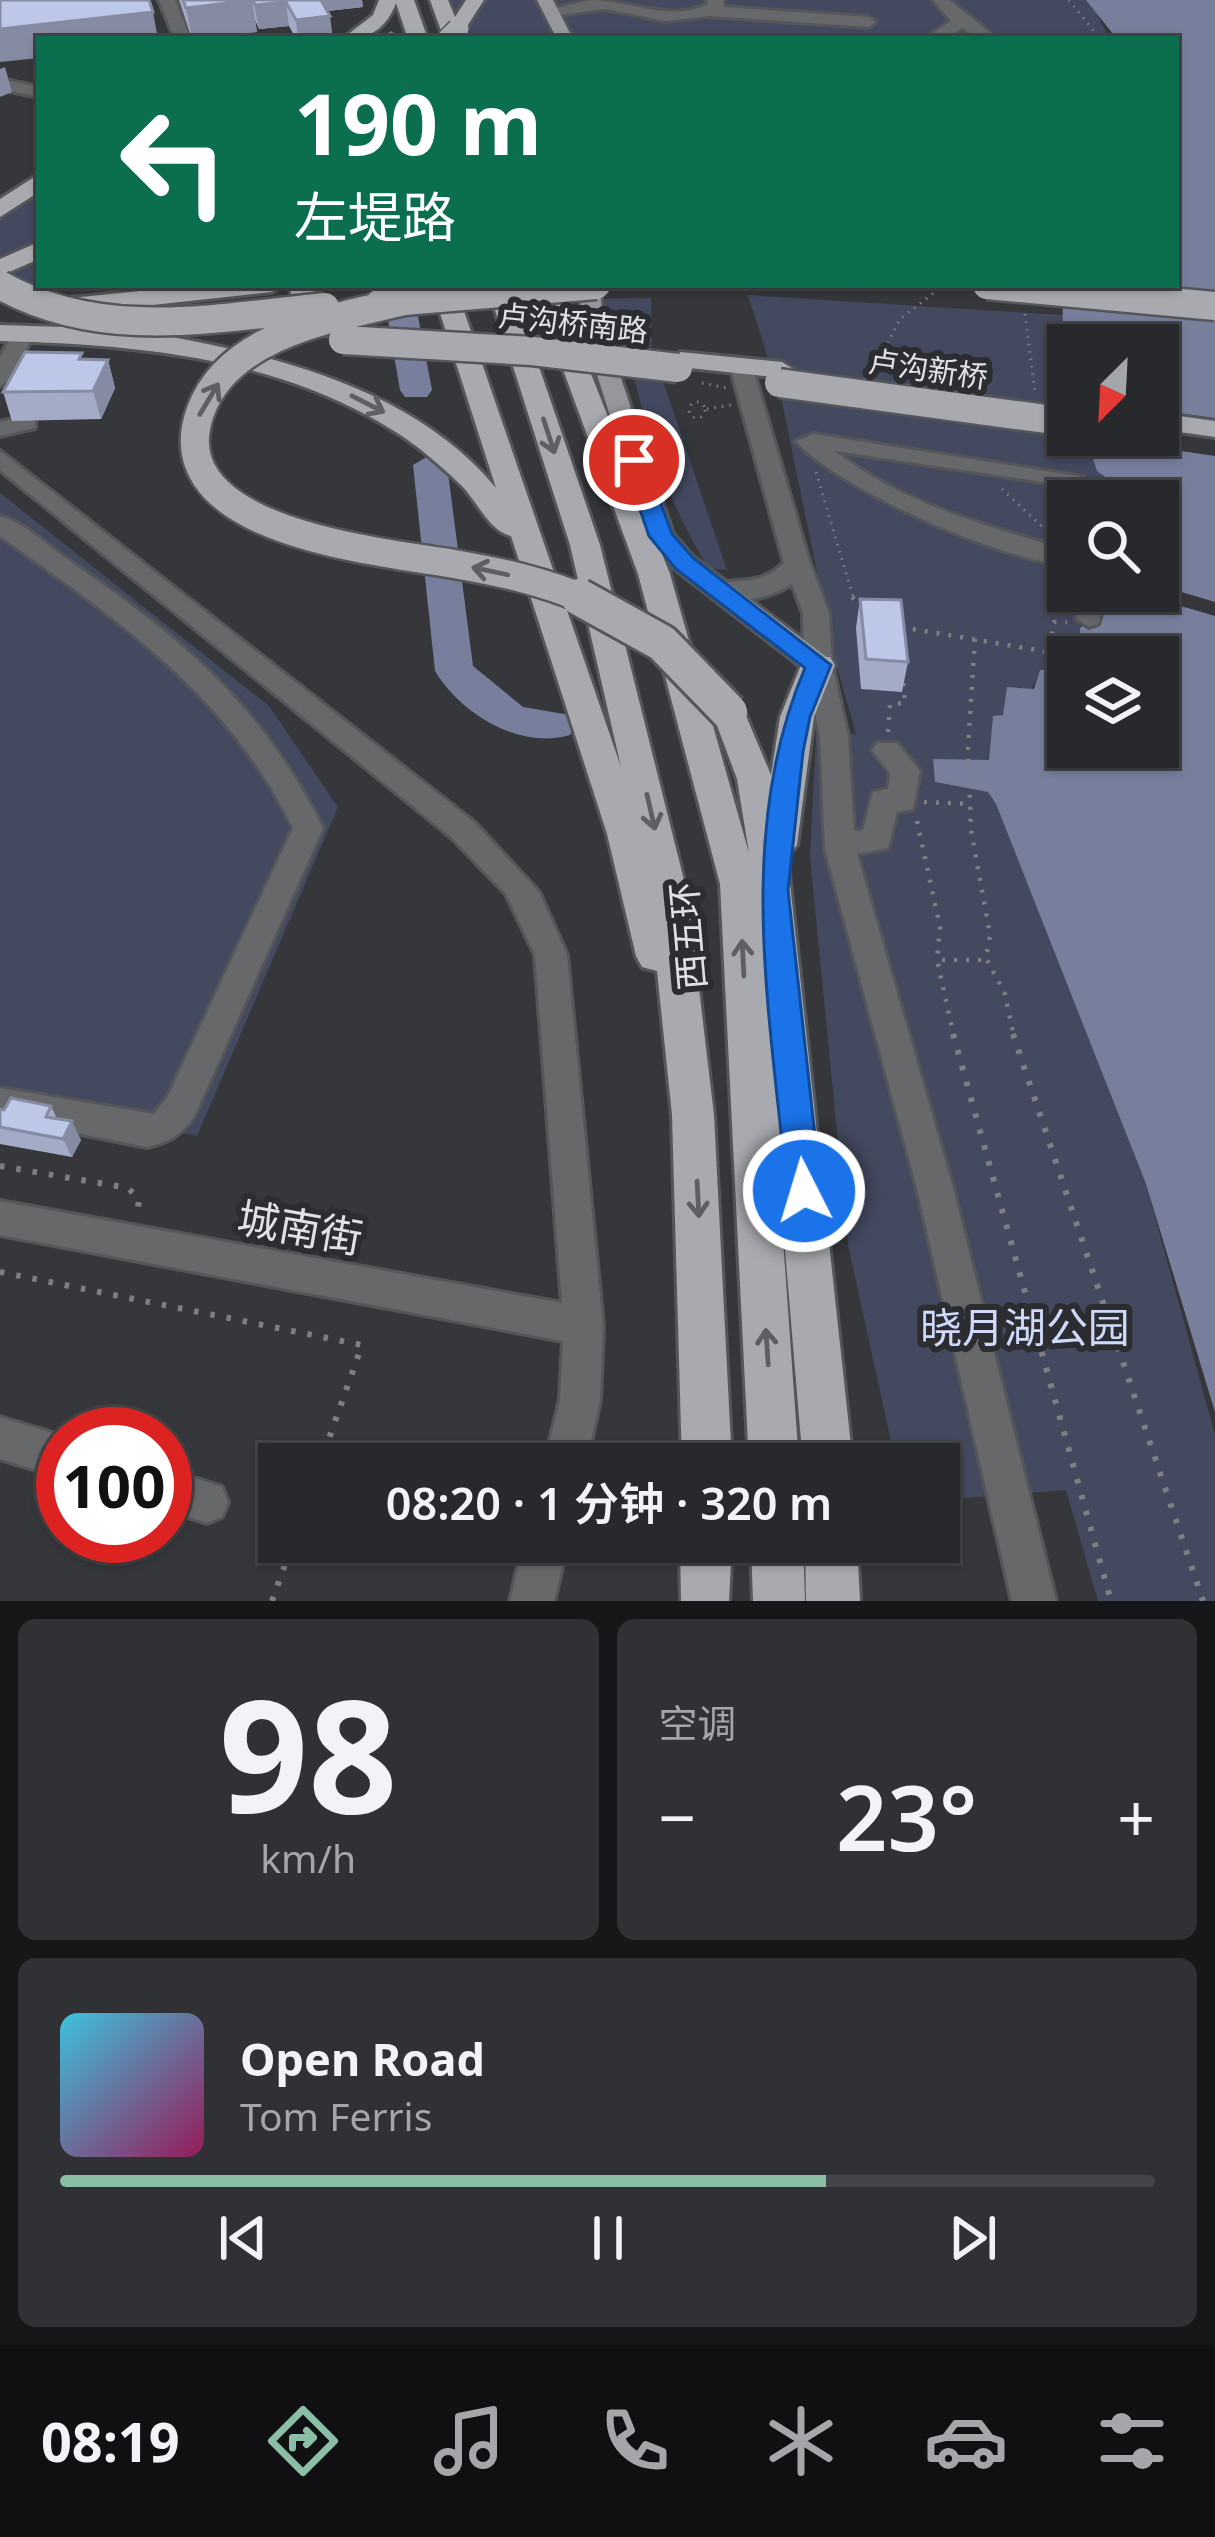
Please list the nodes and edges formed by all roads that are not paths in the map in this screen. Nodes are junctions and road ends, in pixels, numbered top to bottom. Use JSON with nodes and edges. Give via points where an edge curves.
{"nodes":[{"id":1,"x":166,"y":0,"type":"edge"},
{"id":2,"x":388,"y":0,"type":"edge"},
{"id":3,"x":405,"y":0,"type":"edge"},
{"id":4,"x":439,"y":0,"type":"edge"},
{"id":5,"x":476,"y":0,"type":"edge"},
{"id":6,"x":656,"y":0,"type":"edge"},
{"id":7,"x":867,"y":0,"type":"edge"},
{"id":8,"x":940,"y":0,"type":"edge"},
{"id":9,"x":612,"y":2,"type":"edge"},
{"id":10,"x":549,"y":5,"type":"edge"},
{"id":11,"x":712,"y":5,"type":"edge"},
{"id":12,"x":961,"y":19,"type":"junction"},
{"id":13,"x":667,"y":20,"type":"junction"},
{"id":14,"x":867,"y":30,"type":"edge"},
{"id":15,"x":182,"y":36,"type":"edge"},
{"id":16,"x":356,"y":36,"type":"edge"},
{"id":17,"x":417,"y":36,"type":"edge"},
{"id":18,"x":453,"y":36,"type":"edge"},
{"id":19,"x":564,"y":36,"type":"edge"},
{"id":20,"x":678,"y":36,"type":"edge"},
{"id":21,"x":942,"y":36,"type":"edge"},
{"id":22,"x":986,"y":36,"type":"edge"},
{"id":23,"x":0,"y":84,"type":"edge"},
{"id":24,"x":36,"y":91,"type":"edge"},
{"id":25,"x":36,"y":173,"type":"edge"},
{"id":26,"x":36,"y":184,"type":"edge"},
{"id":27,"x":0,"y":195,"type":"edge"},
{"id":28,"x":0,"y":210,"type":"edge"},
{"id":29,"x":36,"y":251,"type":"edge"},
{"id":30,"x":0,"y":269,"type":"edge"},
{"id":31,"x":0,"y":285,"type":"edge"},
{"id":32,"x":100,"y":288,"type":"edge"},
{"id":33,"x":243,"y":288,"type":"edge"},
{"id":34,"x":444,"y":288,"type":"edge"},
{"id":35,"x":501,"y":288,"type":"edge"},
{"id":36,"x":545,"y":288,"type":"edge"},
{"id":37,"x":558,"y":288,"type":"edge"},
{"id":38,"x":593,"y":288,"type":"edge"},
{"id":39,"x":1020,"y":288,"type":"edge"},
{"id":40,"x":1171,"y":288,"type":"edge"},
{"id":41,"x":304,"y":292,"type":"edge"},
{"id":42,"x":1215,"y":292,"type":"edge"},
{"id":43,"x":0,"y":298,"type":"edge"},
{"id":44,"x":404,"y":301,"type":"junction"},
{"id":45,"x":1215,"y":306,"type":"edge"},
{"id":46,"x":0,"y":313,"type":"edge"},
{"id":47,"x":12,"y":333,"type":"edge"},
{"id":48,"x":262,"y":336,"type":"junction"},
{"id":49,"x":344,"y":337,"type":"junction"},
{"id":50,"x":136,"y":339,"type":"junction"},
{"id":51,"x":40,"y":363,"type":"edge"},
{"id":52,"x":742,"y":372,"type":"junction"},
{"id":53,"x":780,"y":377,"type":"junction"},
{"id":54,"x":0,"y":379,"type":"edge"},
{"id":55,"x":1047,"y":407,"type":"edge"},
{"id":56,"x":1047,"y":419,"type":"edge"},
{"id":57,"x":27,"y":423,"type":"dead end"},
{"id":58,"x":1179,"y":424,"type":"edge"},
{"id":59,"x":0,"y":429,"type":"edge"},
{"id":60,"x":1215,"y":429,"type":"edge"},
{"id":61,"x":1179,"y":437,"type":"edge"},
{"id":62,"x":1215,"y":442,"type":"edge"},
{"id":63,"x":0,"y":458,"type":"edge"},
{"id":64,"x":1062,"y":480,"type":"edge"},
{"id":65,"x":0,"y":524,"type":"edge"},
{"id":66,"x":1047,"y":546,"type":"edge"},
{"id":67,"x":532,"y":558,"type":"junction"},
{"id":68,"x":797,"y":563,"type":"junction"},
{"id":69,"x":719,"y":591,"type":"junction"},
{"id":70,"x":818,"y":665,"type":"junction"},
{"id":71,"x":887,"y":750,"type":"dead end"},
{"id":72,"x":840,"y":844,"type":"junction"},
{"id":73,"x":774,"y":890,"type":"junction"},
{"id":74,"x":0,"y":1102,"type":"edge"},
{"id":75,"x":693,"y":1115,"type":"junction"},
{"id":76,"x":0,"y":1218,"type":"edge"},
{"id":77,"x":583,"y":1326,"type":"junction"},
{"id":78,"x":0,"y":1438,"type":"edge"},
{"id":79,"x":570,"y":1443,"type":"edge"},
{"id":80,"x":707,"y":1443,"type":"edge"},
{"id":81,"x":773,"y":1443,"type":"edge"},
{"id":82,"x":826,"y":1443,"type":"edge"},
{"id":83,"x":36,"y":1449,"type":"edge"},
{"id":84,"x":192,"y":1497,"type":"edge"},
{"id":85,"x":207,"y":1502,"type":"dead end"},
{"id":86,"x":541,"y":1563,"type":"edge"},
{"id":87,"x":706,"y":1563,"type":"edge"},
{"id":88,"x":778,"y":1563,"type":"edge"},
{"id":89,"x":832,"y":1563,"type":"edge"},
{"id":90,"x":705,"y":1594,"type":"dead end"},
{"id":91,"x":779,"y":1600,"type":"edge"},
{"id":92,"x":532,"y":1601,"type":"edge"},
{"id":93,"x":833,"y":1601,"type":"edge"},
{"id":94,"x":1034,"y":1601,"type":"edge"}],
"edges":[{"from":1,"to":15,"type":"street"},
{"from":2,"to":16,"type":"highway","via":[[381,18]]},
{"from":3,"to":17,"type":"highway"},
{"from":4,"to":18,"type":"highway"},
{"from":5,"to":18,"type":"highway"},
{"from":6,"to":13,"type":"street"},
{"from":7,"to":14,"type":"street"},
{"from":8,"to":12,"type":"street"},
{"from":9,"to":10,"type":"street"},
{"from":9,"to":13,"type":"street"},
{"from":10,"to":19,"type":"main road"},
{"from":11,"to":13,"type":"street"},
{"from":11,"to":14,"type":"street"},
{"from":12,"to":21,"type":"street"},
{"from":12,"to":22,"type":"street"},
{"from":13,"to":20,"type":"street"},
{"from":23,"to":24,"type":"street"},
{"from":25,"to":27,"type":"highway"},
{"from":26,"to":28,"type":"highway"},
{"from":29,"to":30,"type":"highway"},
{"from":31,"to":44,"type":"highway","bridge":true,"via":[[29,303],[116,320]]},
{"from":32,"to":43,"type":"highway"},
{"from":33,"to":46,"type":"highway"},
{"from":34,"to":67,"type":"highway"},
{"from":35,"to":75,"type":"highway","name":"西五环","one_way":true,"via":[[585,545],[630,718],[669,896]]},
{"from":81,"to":36,"type":"highway","name":"西五环","one_way":true,"via":[[739,884],[654,574]]},
{"from":37,"to":44,"type":"highway","bridge":true},
{"from":38,"to":69,"type":"main road","via":[[592,324],[661,536]]},
{"from":39,"to":45,"type":"highway","bridge":true},
{"from":40,"to":42,"type":"highway"},
{"from":41,"to":48,"type":"highway","via":[[293,319]]},
{"from":41,"to":49,"type":"highway","via":[[313,316]]},
{"from":73,"to":44,"type":"highway","one_way":true,"bridge":true,"via":[[755,778],[729,712],[680,655],[610,610],[536,581],[300,535],[242,510],[209,481],[195,429],[231,370],[295,332]]},
{"from":47,"to":50,"type":"highway","name":"卢沟桥南路"},
{"from":47,"to":51,"type":"street"},
{"from":47,"to":54,"type":"street"},
{"from":48,"to":49,"type":"highway","name":"卢沟桥南路"},
{"from":48,"to":50,"type":"highway","name":"卢沟桥南路"},
{"from":49,"to":52,"type":"highway","name":"卢沟桥南路","bridge":true},
{"from":50,"to":67,"type":"highway","one_way":true,"via":[[289,371],[377,408],[462,466]]},
{"from":52,"to":53,"type":"highway","name":"卢沟桥南路"},
{"from":52,"to":68,"type":"street"},
{"from":53,"to":55,"type":"highway","name":"卢沟新桥"},
{"from":53,"to":56,"type":"highway","name":"卢沟新桥","bridge":true},
{"from":57,"to":59,"type":"street"},
{"from":58,"to":60,"type":"highway"},
{"from":61,"to":62,"type":"highway"},
{"from":63,"to":77,"type":"street","via":[[463,830],[527,895],[551,955]]},
{"from":64,"to":66,"type":"street","via":[[808,440],[935,518]]},
{"from":65,"to":74,"type":"street","via":[[213,683],[292,790],[308,828],[181,1106],[164,1126],[147,1131]]},
{"from":67,"to":75,"type":"highway","via":[[625,834]]},
{"from":68,"to":69,"type":"street","via":[[766,590]]},
{"from":68,"to":70,"type":"street","via":[[815,613]]},
{"from":69,"to":70,"type":"main road"},
{"from":70,"to":72,"type":"street","via":[[834,736]]},
{"from":70,"to":73,"type":"highway","via":[[790,752]]},
{"from":71,"to":72,"type":"street","via":[[904,771],[902,801],[884,800],[878,840]]},
{"from":72,"to":94,"type":"street","via":[[935,1188]]},
{"from":73,"to":82,"type":"highway"},
{"from":75,"to":80,"type":"highway","name":"西五环","one_way":true},
{"from":76,"to":77,"type":"street","name":"城南街"},
{"from":77,"to":79,"type":"street"},
{"from":78,"to":83,"type":"street"},
{"from":84,"to":85,"type":"street"},
{"from":86,"to":92,"type":"street"},
{"from":87,"to":90,"type":"highway"},
{"from":88,"to":91,"type":"highway"},
{"from":89,"to":93,"type":"highway"}]}
